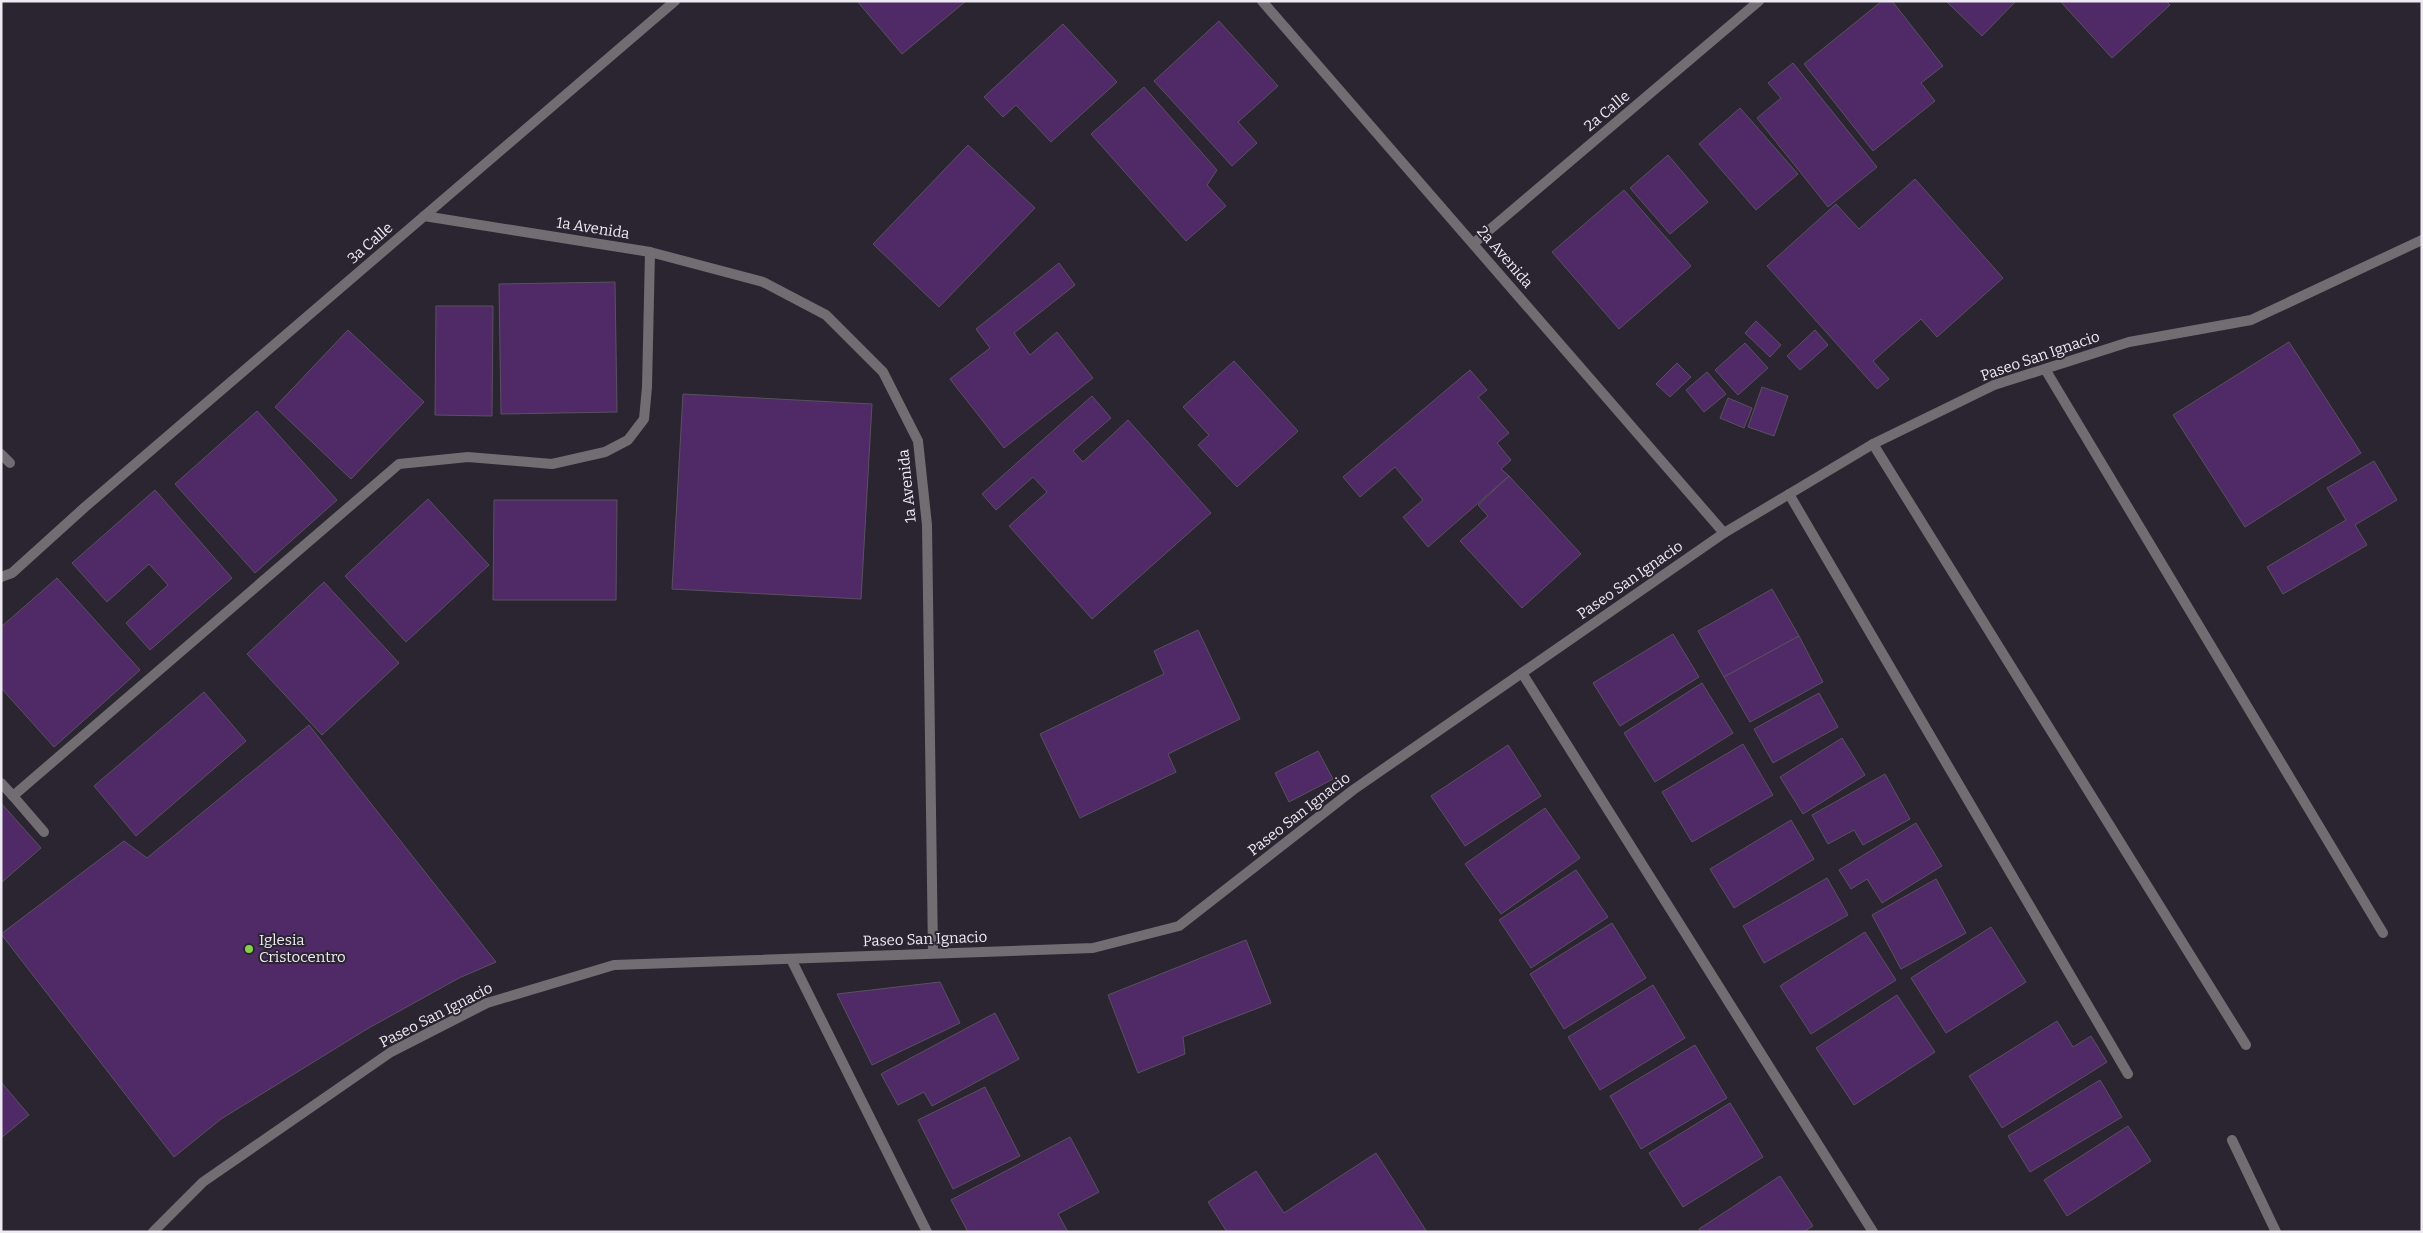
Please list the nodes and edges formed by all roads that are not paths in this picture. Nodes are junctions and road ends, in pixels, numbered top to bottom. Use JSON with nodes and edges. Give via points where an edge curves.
{"nodes":[{"id":1,"x":675,"y":1,"type":"edge"},
{"id":2,"x":1262,"y":1,"type":"edge"},
{"id":3,"x":1759,"y":1,"type":"edge"},
{"id":4,"x":424,"y":216,"type":"junction"},
{"id":5,"x":2422,"y":240,"type":"edge"},
{"id":6,"x":1474,"y":243,"type":"junction"},
{"id":7,"x":650,"y":252,"type":"junction"},
{"id":8,"x":2045,"y":369,"type":"junction"},
{"id":9,"x":1873,"y":444,"type":"junction"},
{"id":10,"x":1,"y":454,"type":"edge"},
{"id":11,"x":10,"y":463,"type":"dead end"},
{"id":12,"x":1789,"y":494,"type":"junction"},
{"id":13,"x":1724,"y":533,"type":"junction"},
{"id":14,"x":1,"y":577,"type":"edge"},
{"id":15,"x":1522,"y":673,"type":"junction"},
{"id":16,"x":1,"y":783,"type":"edge"},
{"id":17,"x":13,"y":796,"type":"junction"},
{"id":18,"x":44,"y":832,"type":"dead end"},
{"id":19,"x":2383,"y":933,"type":"dead end"},
{"id":20,"x":932,"y":953,"type":"junction"},
{"id":21,"x":791,"y":959,"type":"junction"},
{"id":22,"x":2246,"y":1045,"type":"dead end"},
{"id":23,"x":2128,"y":1074,"type":"dead end"},
{"id":24,"x":2232,"y":1140,"type":"dead end"},
{"id":25,"x":152,"y":1232,"type":"edge"},
{"id":26,"x":927,"y":1232,"type":"edge"},
{"id":27,"x":1873,"y":1232,"type":"edge"},
{"id":28,"x":2276,"y":1232,"type":"edge"}],
"edges":[{"from":1,"to":4,"type":"street","name":"3a Calle"},
{"from":2,"to":6,"type":"street","name":"2a Avenida"},
{"from":3,"to":6,"type":"street","name":"2a Calle"},
{"from":4,"to":7,"type":"street","name":"1a Avenida"},
{"from":4,"to":14,"type":"street","name":"3a Calle","via":[[12,573]]},
{"from":5,"to":8,"type":"street","name":"Paseo San Ignacio","via":[[2251,320],[2129,342]]},
{"from":6,"to":13,"type":"street","name":"2a Avenida"},
{"from":7,"to":17,"type":"street","via":[[644,419],[628,440],[606,452],[552,464],[468,457],[398,464]]},
{"from":7,"to":20,"type":"street","name":"1a Avenida","via":[[763,282],[826,315],[883,372],[918,441],[926,524]]},
{"from":8,"to":9,"type":"street","name":"Paseo San Ignacio","via":[[1994,385]]},
{"from":8,"to":19,"type":"street"},
{"from":9,"to":12,"type":"street","name":"Paseo San Ignacio"},
{"from":9,"to":22,"type":"street"},
{"from":10,"to":11,"type":"street"},
{"from":12,"to":13,"type":"street","name":"Paseo San Ignacio"},
{"from":12,"to":23,"type":"street"},
{"from":13,"to":15,"type":"street","name":"Paseo San Ignacio"},
{"from":15,"to":20,"type":"street","name":"Paseo San Ignacio","via":[[1353,790],[1179,926],[1093,948]]},
{"from":15,"to":27,"type":"street"},
{"from":16,"to":17,"type":"street"},
{"from":17,"to":18,"type":"street"},
{"from":20,"to":21,"type":"street","name":"Paseo San Ignacio"},
{"from":21,"to":25,"type":"street","name":"Paseo San Ignacio","via":[[614,965],[487,1003],[391,1052],[203,1182]]},
{"from":21,"to":26,"type":"street"},
{"from":24,"to":28,"type":"street"}]}
